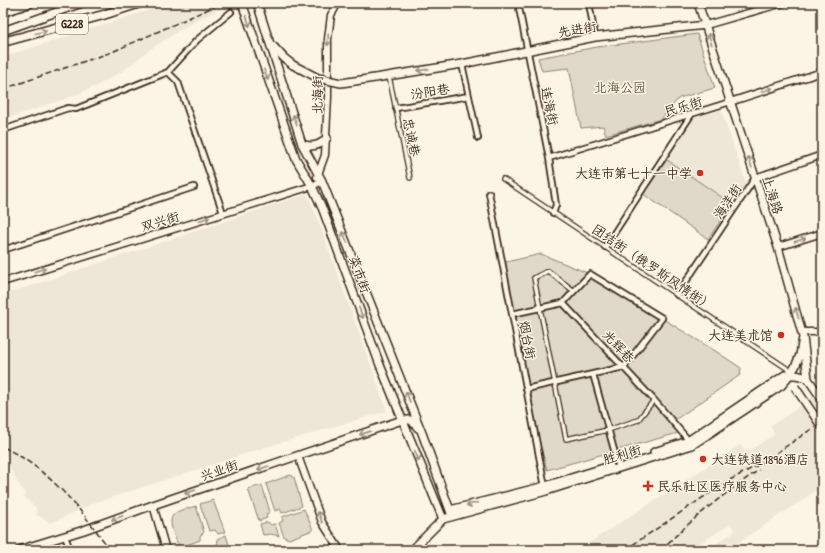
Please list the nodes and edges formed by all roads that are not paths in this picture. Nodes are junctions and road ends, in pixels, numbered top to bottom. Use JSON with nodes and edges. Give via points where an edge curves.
{"nodes":[{"id":1,"x":30,"y":3,"type":"edge"},
{"id":2,"x":82,"y":3,"type":"edge"},
{"id":3,"x":140,"y":3,"type":"edge"},
{"id":4,"x":242,"y":3,"type":"edge"},
{"id":5,"x":257,"y":3,"type":"edge"},
{"id":6,"x":338,"y":3,"type":"edge"},
{"id":7,"x":518,"y":3,"type":"edge"},
{"id":8,"x":589,"y":3,"type":"edge"},
{"id":9,"x":698,"y":3,"type":"edge"},
{"id":10,"x":783,"y":3,"type":"edge"},
{"id":11,"x":3,"y":12,"type":"edge"},
{"id":12,"x":231,"y":12,"type":"dead end"},
{"id":13,"x":706,"y":25,"type":"junction"},
{"id":14,"x":3,"y":31,"type":"edge"},
{"id":15,"x":268,"y":36,"type":"junction"},
{"id":16,"x":595,"y":37,"type":"junction"},
{"id":17,"x":3,"y":42,"type":"edge"},
{"id":18,"x":527,"y":51,"type":"junction"},
{"id":19,"x":462,"y":64,"type":"junction"},
{"id":20,"x":168,"y":72,"type":"junction"},
{"id":21,"x":822,"y":72,"type":"edge"},
{"id":22,"x":389,"y":76,"type":"junction"},
{"id":23,"x":469,"y":96,"type":"junction"},
{"id":24,"x":730,"y":102,"type":"junction"},
{"id":25,"x":396,"y":108,"type":"junction"},
{"id":26,"x":691,"y":115,"type":"junction"},
{"id":27,"x":3,"y":130,"type":"edge"},
{"id":28,"x":327,"y":138,"type":"junction"},
{"id":29,"x":478,"y":138,"type":"dead end"},
{"id":30,"x":302,"y":144,"type":"junction"},
{"id":31,"x":822,"y":155,"type":"edge"},
{"id":32,"x":550,"y":158,"type":"junction"},
{"id":33,"x":319,"y":174,"type":"junction"},
{"id":34,"x":410,"y":178,"type":"dead end"},
{"id":35,"x":755,"y":178,"type":"junction"},
{"id":36,"x":503,"y":179,"type":"dead end"},
{"id":37,"x":322,"y":181,"type":"junction"},
{"id":38,"x":312,"y":186,"type":"junction"},
{"id":39,"x":194,"y":187,"type":"dead end"},
{"id":40,"x":488,"y":190,"type":"dead end"},
{"id":41,"x":223,"y":213,"type":"junction"},
{"id":42,"x":553,"y":213,"type":"junction"},
{"id":43,"x":822,"y":233,"type":"edge"},
{"id":44,"x":605,"y":247,"type":"junction"},
{"id":45,"x":778,"y":247,"type":"junction"},
{"id":46,"x":3,"y":250,"type":"edge"},
{"id":47,"x":3,"y":282,"type":"edge"},
{"id":48,"x":574,"y":291,"type":"junction"},
{"id":49,"x":677,"y":295,"type":"junction"},
{"id":50,"x":563,"y":303,"type":"junction"},
{"id":51,"x":540,"y":308,"type":"junction"},
{"id":52,"x":512,"y":314,"type":"junction"},
{"id":53,"x":822,"y":332,"type":"edge"},
{"id":54,"x":803,"y":334,"type":"junction"},
{"id":55,"x":624,"y":367,"type":"junction"},
{"id":56,"x":790,"y":373,"type":"junction"},
{"id":57,"x":593,"y":374,"type":"junction"},
{"id":58,"x":808,"y":379,"type":"junction"},
{"id":59,"x":555,"y":382,"type":"junction"},
{"id":60,"x":782,"y":385,"type":"junction"},
{"id":61,"x":526,"y":389,"type":"junction"},
{"id":62,"x":822,"y":399,"type":"edge"},
{"id":63,"x":654,"y":400,"type":"junction"},
{"id":64,"x":402,"y":420,"type":"junction"},
{"id":65,"x":822,"y":427,"type":"edge"},
{"id":66,"x":608,"y":430,"type":"junction"},
{"id":67,"x":422,"y":434,"type":"junction"},
{"id":68,"x":690,"y":443,"type":"junction"},
{"id":69,"x":298,"y":456,"type":"junction"},
{"id":70,"x":618,"y":465,"type":"junction"},
{"id":71,"x":545,"y":488,"type":"junction"},
{"id":72,"x":153,"y":505,"type":"junction"},
{"id":73,"x":451,"y":513,"type":"junction"},
{"id":74,"x":443,"y":519,"type":"junction"},
{"id":75,"x":65,"y":536,"type":"junction"},
{"id":76,"x":822,"y":547,"type":"edge"},
{"id":77,"x":19,"y":550,"type":"edge"},
{"id":78,"x":70,"y":550,"type":"edge"},
{"id":79,"x":166,"y":550,"type":"edge"},
{"id":80,"x":340,"y":550,"type":"edge"},
{"id":81,"x":412,"y":550,"type":"edge"},
{"id":82,"x":818,"y":550,"type":"edge"}],
"edges":[{"from":1,"to":11,"type":"highway"},
{"from":2,"to":14,"type":"main road"},
{"from":17,"to":3,"type":"highway","number":"G228","one_way":true},
{"from":4,"to":38,"type":"main road","name":"菜市街","one_way":true,"via":[[296,159]]},
{"from":5,"to":15,"type":"main road"},
{"from":6,"to":28,"type":"street","name":"北海街","one_way":true,"via":[[331,15],[328,39]]},
{"from":7,"to":18,"type":"street","name":"连海街"},
{"from":8,"to":16,"type":"street"},
{"from":9,"to":13,"type":"main road","name":"上海路"},
{"from":10,"to":13,"type":"street","name":"先进街"},
{"from":12,"to":20,"type":"street","via":[[198,40]]},
{"from":13,"to":16,"type":"main road","name":"先进街"},
{"from":24,"to":13,"type":"main road","name":"上海路","one_way":true},
{"from":15,"to":22,"type":"main road","name":"先进街","bridge":true,"via":[[276,50],[292,65],[318,78],[341,83]]},
{"from":30,"to":15,"type":"main road","one_way":true},
{"from":16,"to":18,"type":"main road","name":"先进街"},
{"from":18,"to":19,"type":"main road","name":"先进街"},
{"from":18,"to":32,"type":"street","name":"连海街"},
{"from":19,"to":22,"type":"main road","name":"先进街","one_way":true},
{"from":19,"to":23,"type":"street"},
{"from":20,"to":27,"type":"street","via":[[76,109],[68,108]]},
{"from":20,"to":41,"type":"street","via":[[178,82]]},
{"from":24,"to":21,"type":"street","name":"民乐街","one_way":true},
{"from":22,"to":25,"type":"street","name":"忠诚巷"},
{"from":23,"to":25,"type":"street","name":"汾阳巷"},
{"from":23,"to":29,"type":"street"},
{"from":24,"to":26,"type":"street","name":"民乐街"},
{"from":35,"to":24,"type":"main road","name":"上海路","one_way":true},
{"from":25,"to":34,"type":"street","name":"忠诚巷"},
{"from":26,"to":32,"type":"street","name":"民乐街"},
{"from":26,"to":44,"type":"street"},
{"from":28,"to":30,"type":"main road","via":[[318,145]]},
{"from":28,"to":33,"type":"street","name":"北海街"},
{"from":30,"to":33,"type":"main road"},
{"from":31,"to":35,"type":"street","name":"海洋街"},
{"from":32,"to":42,"type":"street","name":"连海街","via":[[556,205]]},
{"from":33,"to":37,"type":"main road"},
{"from":33,"to":38,"type":"street","name":"北海街"},
{"from":35,"to":45,"type":"main road","name":"上海路"},
{"from":35,"to":49,"type":"street","name":"海洋街"},
{"from":36,"to":42,"type":"street","name":"团结街（俄罗斯风情街）"},
{"from":37,"to":38,"type":"street","name":"双兴街"},
{"from":67,"to":37,"type":"main road","one_way":true},
{"from":38,"to":41,"type":"street","name":"双兴街"},
{"from":38,"to":64,"type":"main road","name":"菜市街","one_way":true},
{"from":39,"to":46,"type":"street"},
{"from":40,"to":52,"type":"street","name":"烟台街"},
{"from":47,"to":41,"type":"street","name":"双兴街","one_way":true},
{"from":42,"to":44,"type":"street","name":"团结街（俄罗斯风情街）"},
{"from":45,"to":43,"type":"street","one_way":true},
{"from":44,"to":49,"type":"street","name":"团结街（俄罗斯风情街）"},
{"from":54,"to":45,"type":"main road","name":"上海路","one_way":true},
{"from":48,"to":50,"type":"street"},
{"from":48,"to":51,"type":"street","via":[[548,271],[534,278]]},
{"from":48,"to":55,"type":"street","via":[[590,274],[662,318]]},
{"from":49,"to":56,"type":"street","name":"团结街（俄罗斯风情街）"},
{"from":50,"to":51,"type":"street"},
{"from":50,"to":55,"type":"street","name":"光辉巷"},
{"from":51,"to":52,"type":"street"},
{"from":51,"to":59,"type":"street"},
{"from":52,"to":61,"type":"street","name":"烟台街"},
{"from":53,"to":54,"type":"street"},
{"from":54,"to":56,"type":"main road","via":[[800,355]]},
{"from":54,"to":58,"type":"main road","name":"上海路"},
{"from":55,"to":57,"type":"street"},
{"from":55,"to":63,"type":"street","name":"光辉巷"},
{"from":56,"to":58,"type":"main road"},
{"from":56,"to":60,"type":"main road","name":"胜利街"},
{"from":56,"to":68,"type":"main road","name":"胜利街"},
{"from":57,"to":59,"type":"street"},
{"from":57,"to":66,"type":"street"},
{"from":58,"to":62,"type":"main road"},
{"from":59,"to":61,"type":"street"},
{"from":59,"to":66,"type":"street","via":[[566,439]]},
{"from":60,"to":65,"type":"main road","bridge":true,"via":[[787,382],[795,387]]},
{"from":60,"to":68,"type":"main road","name":"胜利街"},
{"from":61,"to":71,"type":"street","name":"烟台街"},
{"from":63,"to":66,"type":"street","via":[[638,420]]},
{"from":63,"to":68,"type":"street","name":"光辉巷"},
{"from":64,"to":67,"type":"main road","via":[[411,420]]},
{"from":64,"to":69,"type":"main road","name":"兴业街","one_way":true},
{"from":64,"to":74,"type":"main road","name":"菜市街","one_way":true},
{"from":66,"to":70,"type":"street"},
{"from":67,"to":73,"type":"main road"},
{"from":68,"to":70,"type":"main road","name":"胜利街"},
{"from":69,"to":72,"type":"main road","name":"兴业街","one_way":true},
{"from":80,"to":69,"type":"street","one_way":true,"via":[[322,522]]},
{"from":70,"to":71,"type":"main road","name":"胜利街"},
{"from":71,"to":73,"type":"main road","name":"胜利街"},
{"from":72,"to":75,"type":"main road","name":"兴业街","one_way":true},
{"from":72,"to":79,"type":"street"},
{"from":73,"to":74,"type":"main road","name":"胜利街"},
{"from":74,"to":81,"type":"main road"},
{"from":75,"to":77,"type":"main road","name":"兴业街"},
{"from":75,"to":78,"type":"street"},
{"from":76,"to":82,"type":"main road"}]}
